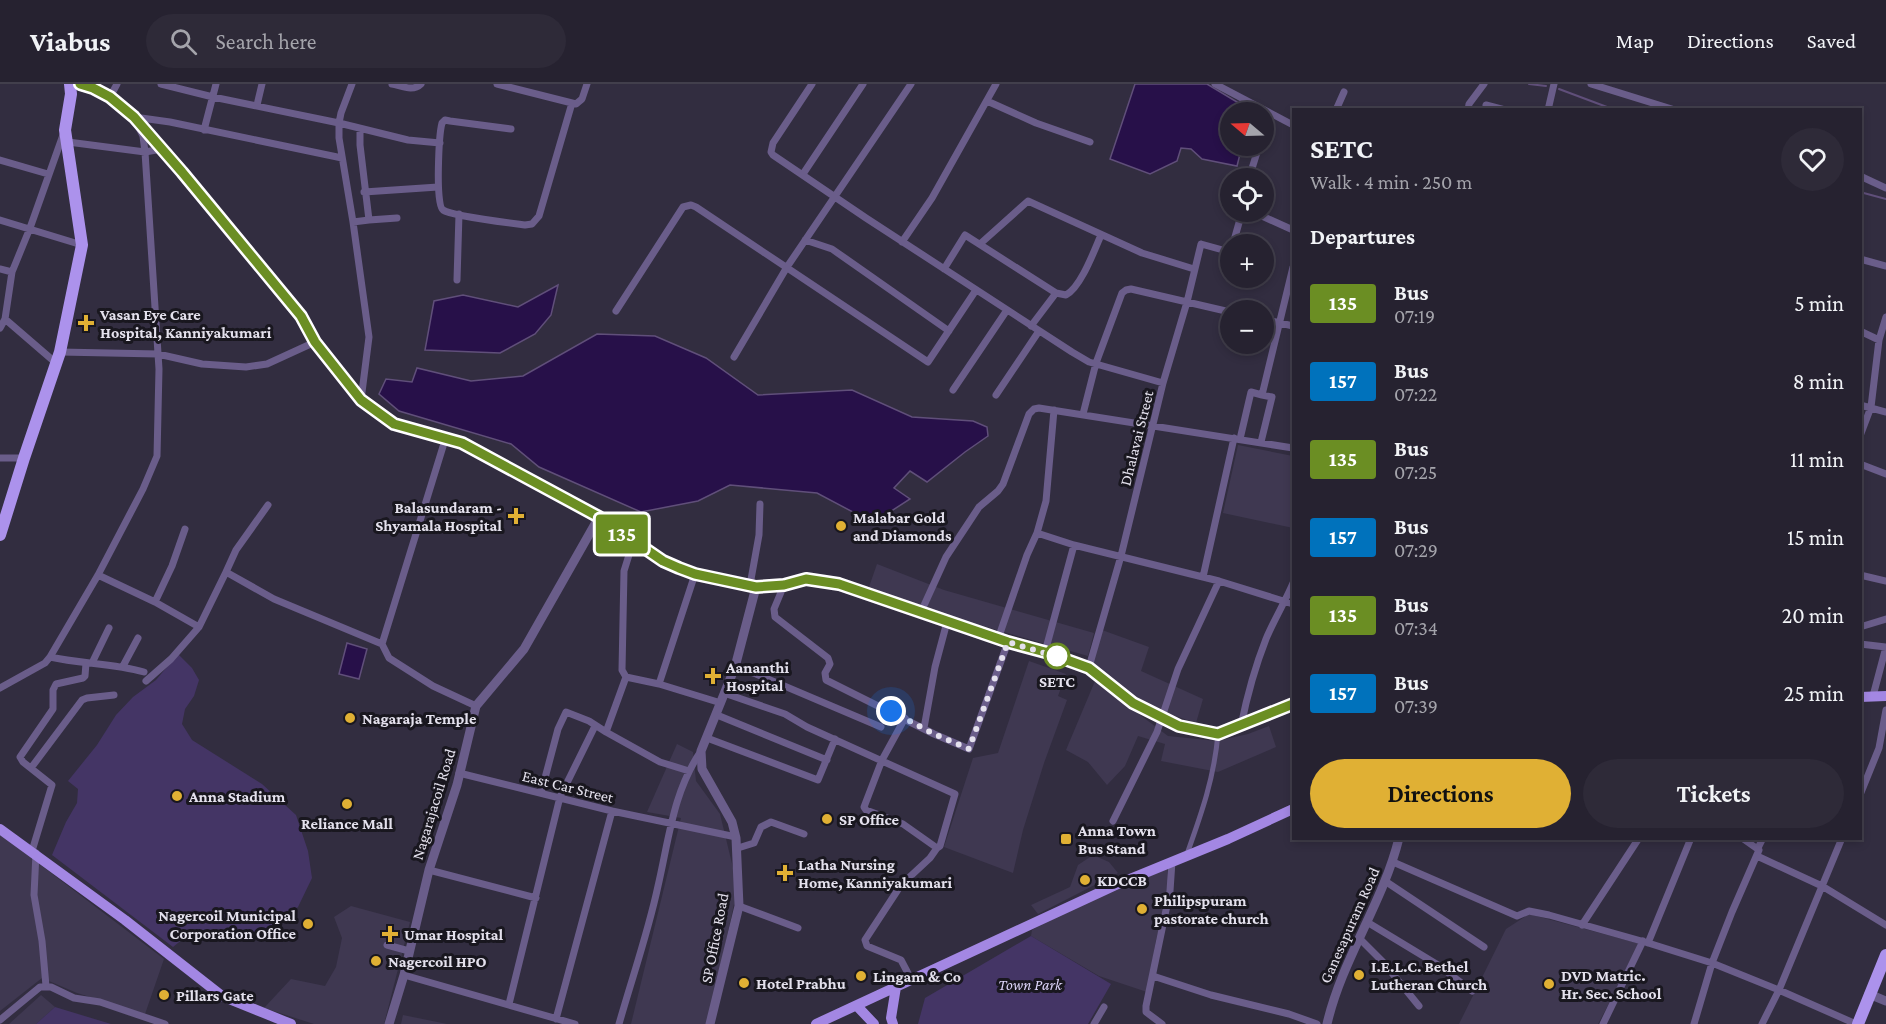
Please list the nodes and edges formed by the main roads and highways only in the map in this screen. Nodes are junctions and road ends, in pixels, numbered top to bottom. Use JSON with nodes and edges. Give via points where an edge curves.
{"nodes":[{"id":1,"x":70,"y":84,"type":"edge"},
{"id":2,"x":80,"y":84,"type":"edge"},
{"id":3,"x":0,"y":535,"type":"edge"},
{"id":4,"x":1886,"y":696,"type":"edge"},
{"id":5,"x":1862,"y":697,"type":"edge"},
{"id":6,"x":1292,"y":704,"type":"edge"},
{"id":7,"x":1292,"y":809,"type":"edge"},
{"id":8,"x":0,"y":829,"type":"edge"},
{"id":9,"x":1886,"y":955,"type":"edge"},
{"id":10,"x":896,"y":987,"type":"junction"},
{"id":11,"x":857,"y":1006,"type":"junction"},
{"id":12,"x":291,"y":1024,"type":"edge"},
{"id":13,"x":816,"y":1024,"type":"edge"},
{"id":14,"x":874,"y":1024,"type":"edge"},
{"id":15,"x":893,"y":1024,"type":"edge"},
{"id":16,"x":1857,"y":1024,"type":"edge"}],
"edges":[{"from":1,"to":3,"type":"highway","via":[[66,136],[82,245],[58,357]]},
{"from":2,"to":6,"type":"main road","via":[[110,97],[134,117],[301,316],[315,342],[361,400],[394,424],[462,443],[599,517],[663,561],[695,574],[753,586],[784,585],[806,579],[839,584],[1089,668],[1133,703],[1179,726],[1218,734]]},
{"from":4,"to":5,"type":"main road"},
{"from":7,"to":10,"type":"main road","via":[[1118,884]]},
{"from":8,"to":12,"type":"main road","via":[[222,996]]},
{"from":9,"to":16,"type":"highway"},
{"from":10,"to":11,"type":"main road"},
{"from":10,"to":15,"type":"main road"},
{"from":11,"to":13,"type":"main road"},
{"from":11,"to":14,"type":"main road"}]}
